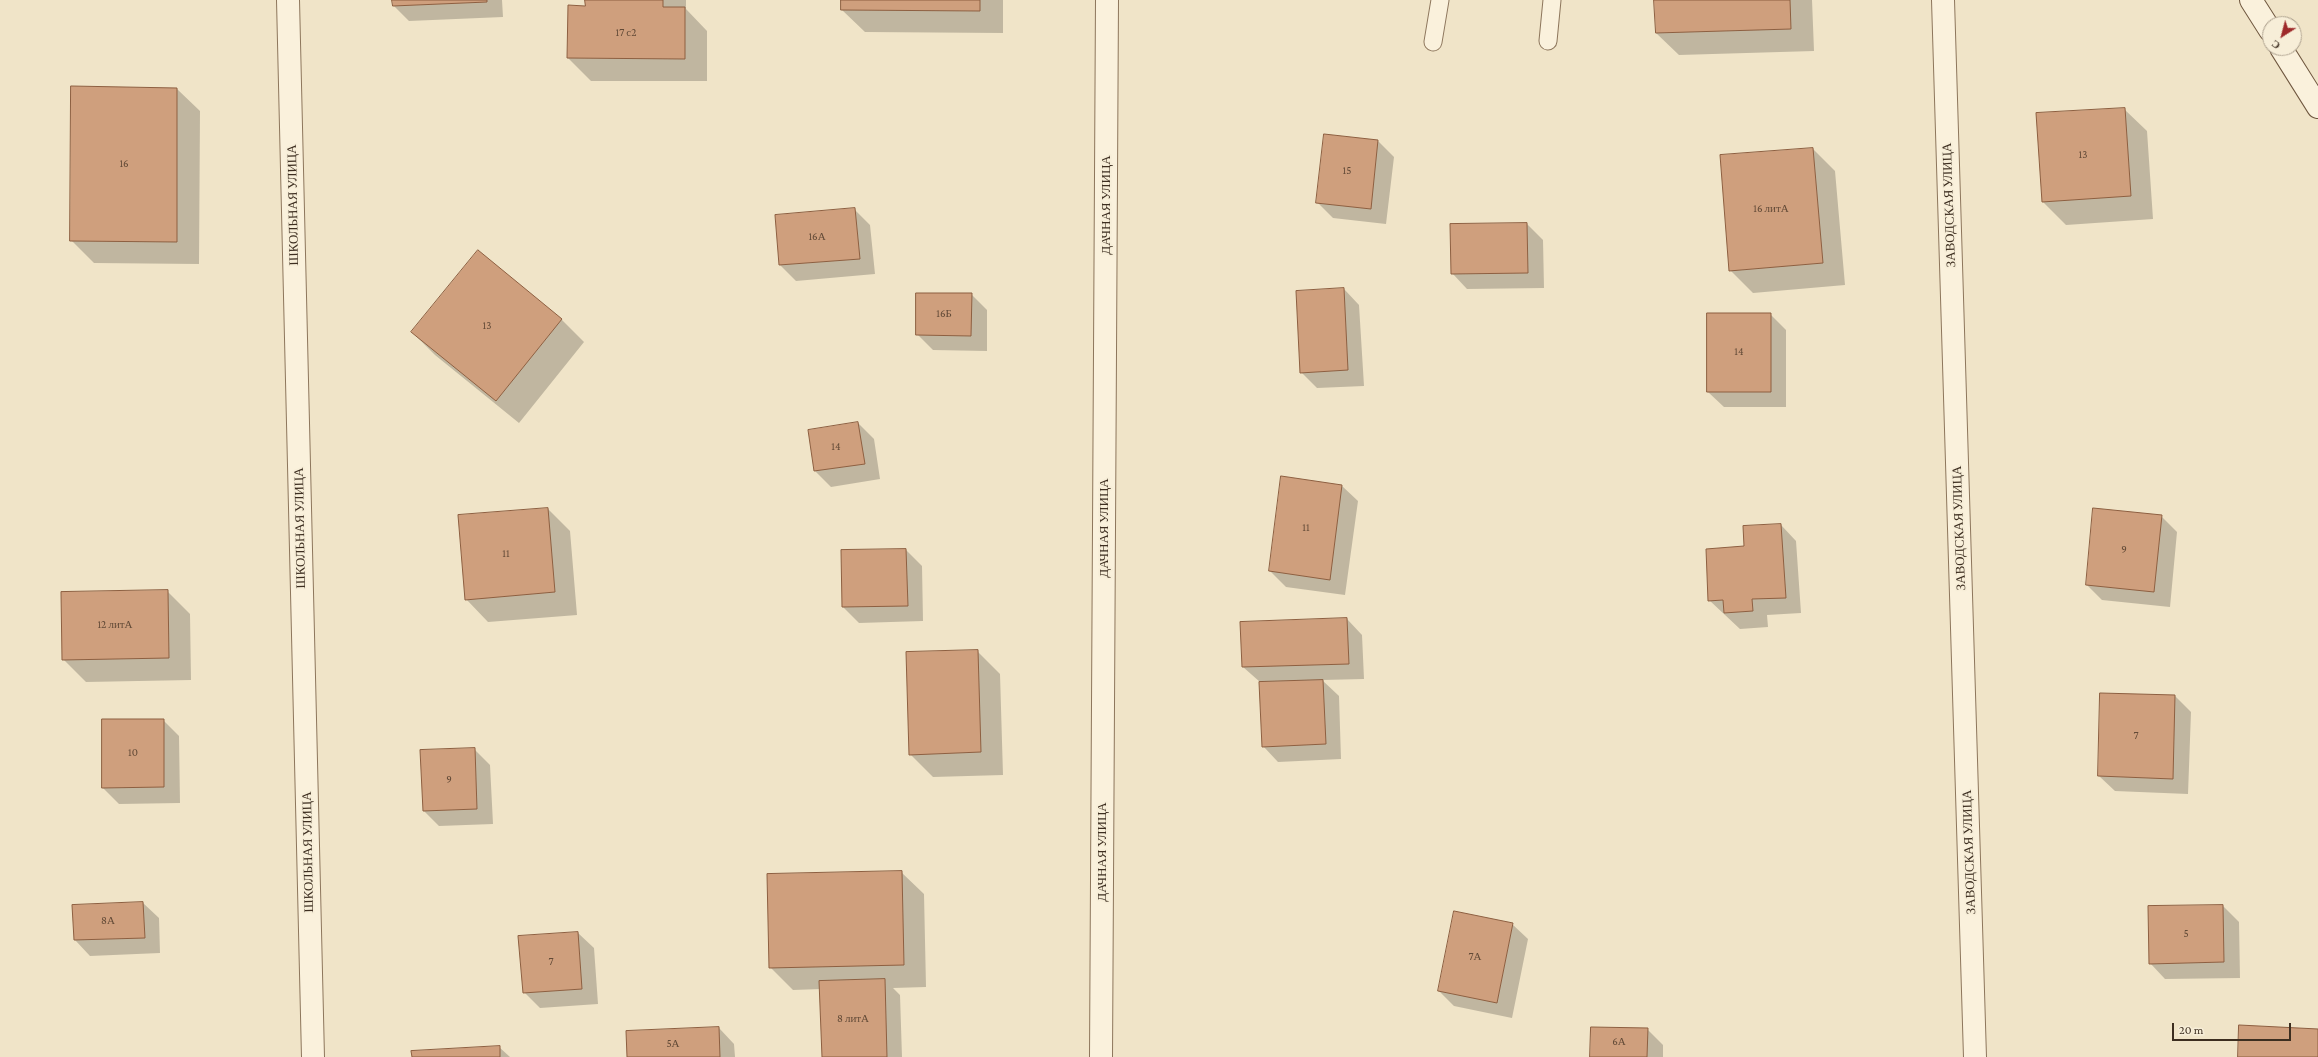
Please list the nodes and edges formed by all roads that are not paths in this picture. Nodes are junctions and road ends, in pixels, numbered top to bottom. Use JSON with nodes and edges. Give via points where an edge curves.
{"nodes":[{"id":1,"x":288,"y":0,"type":"edge"},
{"id":2,"x":1107,"y":0,"type":"edge"},
{"id":3,"x":1440,"y":0,"type":"edge"},
{"id":4,"x":1552,"y":0,"type":"edge"},
{"id":5,"x":1943,"y":0,"type":"edge"},
{"id":6,"x":2251,"y":0,"type":"edge"},
{"id":7,"x":2262,"y":17,"type":"edge"},
{"id":8,"x":1548,"y":41,"type":"dead end"},
{"id":9,"x":1433,"y":42,"type":"dead end"},
{"id":10,"x":2286,"y":56,"type":"edge"},
{"id":11,"x":2318,"y":107,"type":"edge"},
{"id":12,"x":313,"y":1057,"type":"edge"},
{"id":13,"x":1101,"y":1057,"type":"edge"},
{"id":14,"x":1975,"y":1057,"type":"edge"}],
"edges":[{"from":1,"to":12,"type":"street","name":"ШКОЛЬНАЯ УЛИЦА"},
{"from":2,"to":13,"type":"street","name":"ДАЧНАЯ УЛИЦА"},
{"from":3,"to":9,"type":"lane"},
{"from":4,"to":8,"type":"lane"},
{"from":5,"to":14,"type":"street","name":"ЗАВОДСКАЯ УЛИЦА"},
{"from":6,"to":7,"type":"street"},
{"from":10,"to":11,"type":"street"}]}
